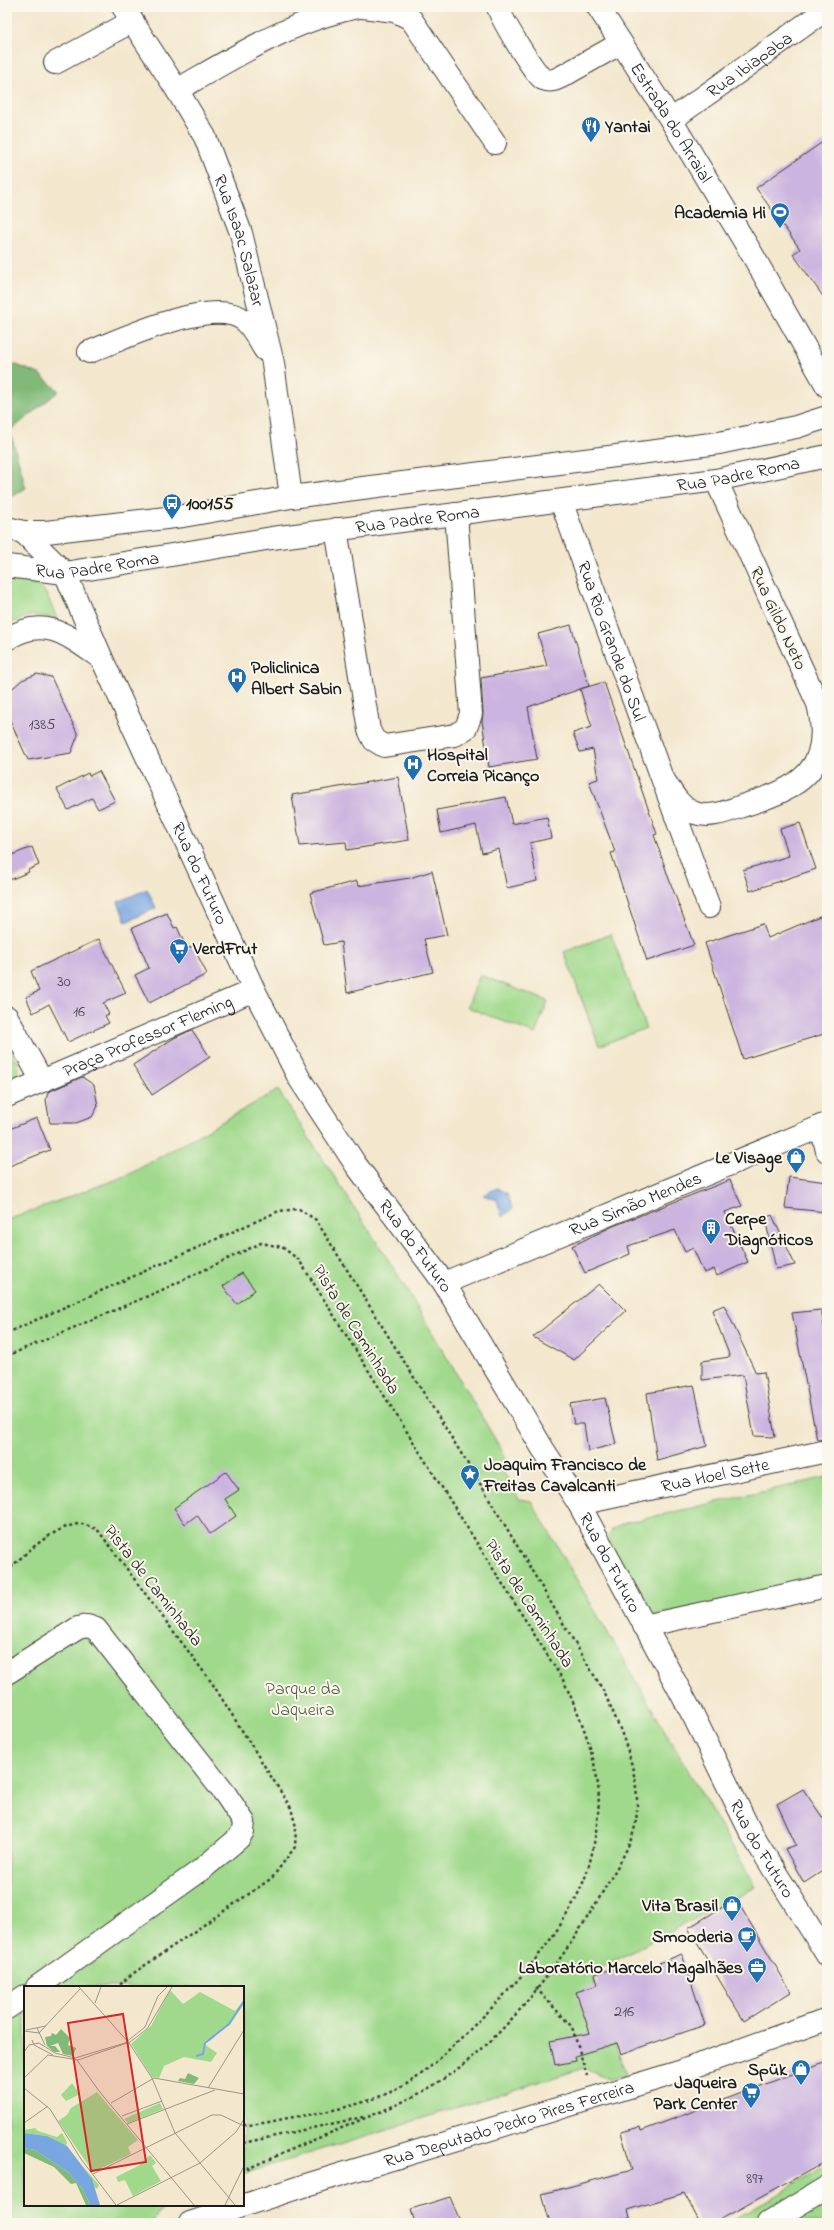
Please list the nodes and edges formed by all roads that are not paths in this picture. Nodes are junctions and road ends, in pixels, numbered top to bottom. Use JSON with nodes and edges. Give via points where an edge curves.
{"nodes":[{"id":1,"x":360,"y":7,"type":"edge"},
{"id":2,"x":363,"y":7,"type":"edge"},
{"id":3,"x":498,"y":7,"type":"edge"},
{"id":4,"x":598,"y":7,"type":"edge"},
{"id":5,"x":827,"y":9,"type":"edge"},
{"id":6,"x":128,"y":14,"type":"edge"},
{"id":7,"x":621,"y":43,"type":"junction"},
{"id":8,"x":55,"y":63,"type":"dead end"},
{"id":9,"x":177,"y":90,"type":"junction"},
{"id":10,"x":671,"y":120,"type":"junction"},
{"id":11,"x":495,"y":143,"type":"dead end"},
{"id":12,"x":89,"y":352,"type":"dead end"},
{"id":13,"x":273,"y":363,"type":"junction"},
{"id":14,"x":827,"y":386,"type":"edge"},
{"id":15,"x":827,"y":417,"type":"edge"},
{"id":16,"x":827,"y":456,"type":"edge"},
{"id":17,"x":716,"y":480,"type":"junction"},
{"id":18,"x":291,"y":497,"type":"junction"},
{"id":19,"x":561,"y":501,"type":"junction"},
{"id":20,"x":456,"y":514,"type":"junction"},
{"id":21,"x":336,"y":529,"type":"junction"},
{"id":22,"x":15,"y":530,"type":"edge"},
{"id":23,"x":7,"y":566,"type":"edge"},
{"id":24,"x":65,"y":573,"type":"junction"},
{"id":25,"x":7,"y":639,"type":"edge"},
{"id":26,"x":102,"y":659,"type":"junction"},
{"id":27,"x":664,"y":780,"type":"junction"},
{"id":28,"x":695,"y":813,"type":"joint"},
{"id":29,"x":709,"y":907,"type":"dead end"},
{"id":30,"x":254,"y":990,"type":"junction"},
{"id":31,"x":7,"y":1017,"type":"edge"},
{"id":32,"x":42,"y":1081,"type":"junction"},
{"id":33,"x":7,"y":1096,"type":"edge"},
{"id":34,"x":824,"y":1125,"type":"edge"},
{"id":35,"x":827,"y":1151,"type":"edge"},
{"id":36,"x":444,"y":1283,"type":"junction"},
{"id":37,"x":827,"y":1451,"type":"edge"},
{"id":38,"x":579,"y":1504,"type":"junction"},
{"id":39,"x":827,"y":1586,"type":"edge"},
{"id":40,"x":644,"y":1626,"type":"junction"},
{"id":41,"x":7,"y":1673,"type":"edge"},
{"id":42,"x":827,"y":1956,"type":"edge"},
{"id":43,"x":38,"y":1986,"type":"edge"},
{"id":44,"x":24,"y":1997,"type":"edge"},
{"id":45,"x":7,"y":2008,"type":"edge"},
{"id":46,"x":827,"y":2019,"type":"edge"},
{"id":47,"x":827,"y":2187,"type":"edge"},
{"id":48,"x":244,"y":2205,"type":"edge"},
{"id":49,"x":242,"y":2206,"type":"edge"},
{"id":50,"x":190,"y":2223,"type":"edge"},
{"id":51,"x":768,"y":2223,"type":"edge"}],
"edges":[{"from":1,"to":9,"type":"street","via":[[339,11],[276,34]]},
{"from":2,"to":11,"type":"street","via":[[395,11],[411,19]]},
{"from":3,"to":7,"type":"street","via":[[530,64],[543,79],[552,81],[561,77]]},
{"from":4,"to":7,"type":"street","name":"Estrada do Arraial"},
{"from":5,"to":10,"type":"street","name":"Rua Ibiapaba"},
{"from":6,"to":8,"type":"street"},
{"from":6,"to":9,"type":"street","name":"Rua Isaac Salazar"},
{"from":7,"to":10,"type":"street","name":"Estrada do Arraial"},
{"from":9,"to":13,"type":"street","name":"Rua Isaac Salazar","via":[[205,138],[241,233]]},
{"from":10,"to":14,"type":"street","name":"Estrada do Arraial","via":[[752,254]]},
{"from":12,"to":13,"type":"street","via":[[179,318],[222,312],[244,320]]},
{"from":13,"to":18,"type":"street","name":"Rua Isaac Salazar"},
{"from":15,"to":18,"type":"street","name":"Rua Padre Roma","via":[[719,443]]},
{"from":16,"to":17,"type":"street","name":"Rua Padre Roma"},
{"from":17,"to":19,"type":"street","name":"Rua Padre Roma"},
{"from":17,"to":28,"type":"street","name":"Rua Gildo Neto","via":[[818,704],[826,735],[824,752],[819,764],[812,774],[798,785],[722,812],[708,815]]},
{"from":18,"to":22,"type":"street","name":"Rua Padre Roma","via":[[183,516],[46,532]]},
{"from":19,"to":20,"type":"street","name":"Rua Padre Roma"},
{"from":19,"to":27,"type":"street","name":"Rua Rio Grande do Sul"},
{"from":20,"to":21,"type":"street","name":"Rua Padre Roma"},
{"from":20,"to":21,"type":"street","via":[[471,714],[466,728],[455,735],[384,746],[374,740],[369,730]]},
{"from":21,"to":24,"type":"street","name":"Rua Padre Roma"},
{"from":22,"to":24,"type":"street","name":"Rua do Futuro"},
{"from":23,"to":24,"type":"street","name":"Rua Padre Roma"},
{"from":24,"to":26,"type":"street","name":"Rua do Futuro"},
{"from":25,"to":26,"type":"street","via":[[37,628],[61,632]]},
{"from":26,"to":30,"type":"street","name":"Rua do Futuro"},
{"from":27,"to":28,"type":"street","name":"Rua Rio Grande do Sul","via":[[681,805]]},
{"from":27,"to":29,"type":"street","name":"Rua Rio Grande do Sul"},
{"from":30,"to":32,"type":"street","name":"Praça Professor Fleming"},
{"from":30,"to":36,"type":"street","name":"Rua do Futuro","via":[[299,1078],[356,1165]]},
{"from":31,"to":32,"type":"street","name":"Praça Professor Fleming"},
{"from":32,"to":33,"type":"street","name":"Praça Professor Fleming"},
{"from":34,"to":35,"type":"street"},
{"from":34,"to":36,"type":"street","name":"Rua Simão Mendes"},
{"from":36,"to":38,"type":"street","name":"Rua do Futuro","via":[[543,1449]]},
{"from":37,"to":38,"type":"street","name":"Rua Hoel Sette"},
{"from":38,"to":40,"type":"street","name":"Rua do Futuro"},
{"from":39,"to":40,"type":"street"},
{"from":40,"to":42,"type":"street","name":"Rua do Futuro","via":[[694,1717],[750,1833]]},
{"from":41,"to":43,"type":"street","via":[[78,1628],[87,1626],[96,1629],[226,1795],[244,1822],[239,1838],[201,1870]]},
{"from":44,"to":45,"type":"street"},
{"from":46,"to":48,"type":"street","name":"Rua Deputado Pedro Pires Ferreira","via":[[679,2072]]},
{"from":47,"to":51,"type":"street"},
{"from":49,"to":50,"type":"street","name":"Rua Deputado Pedro Pires Ferreira"}]}
